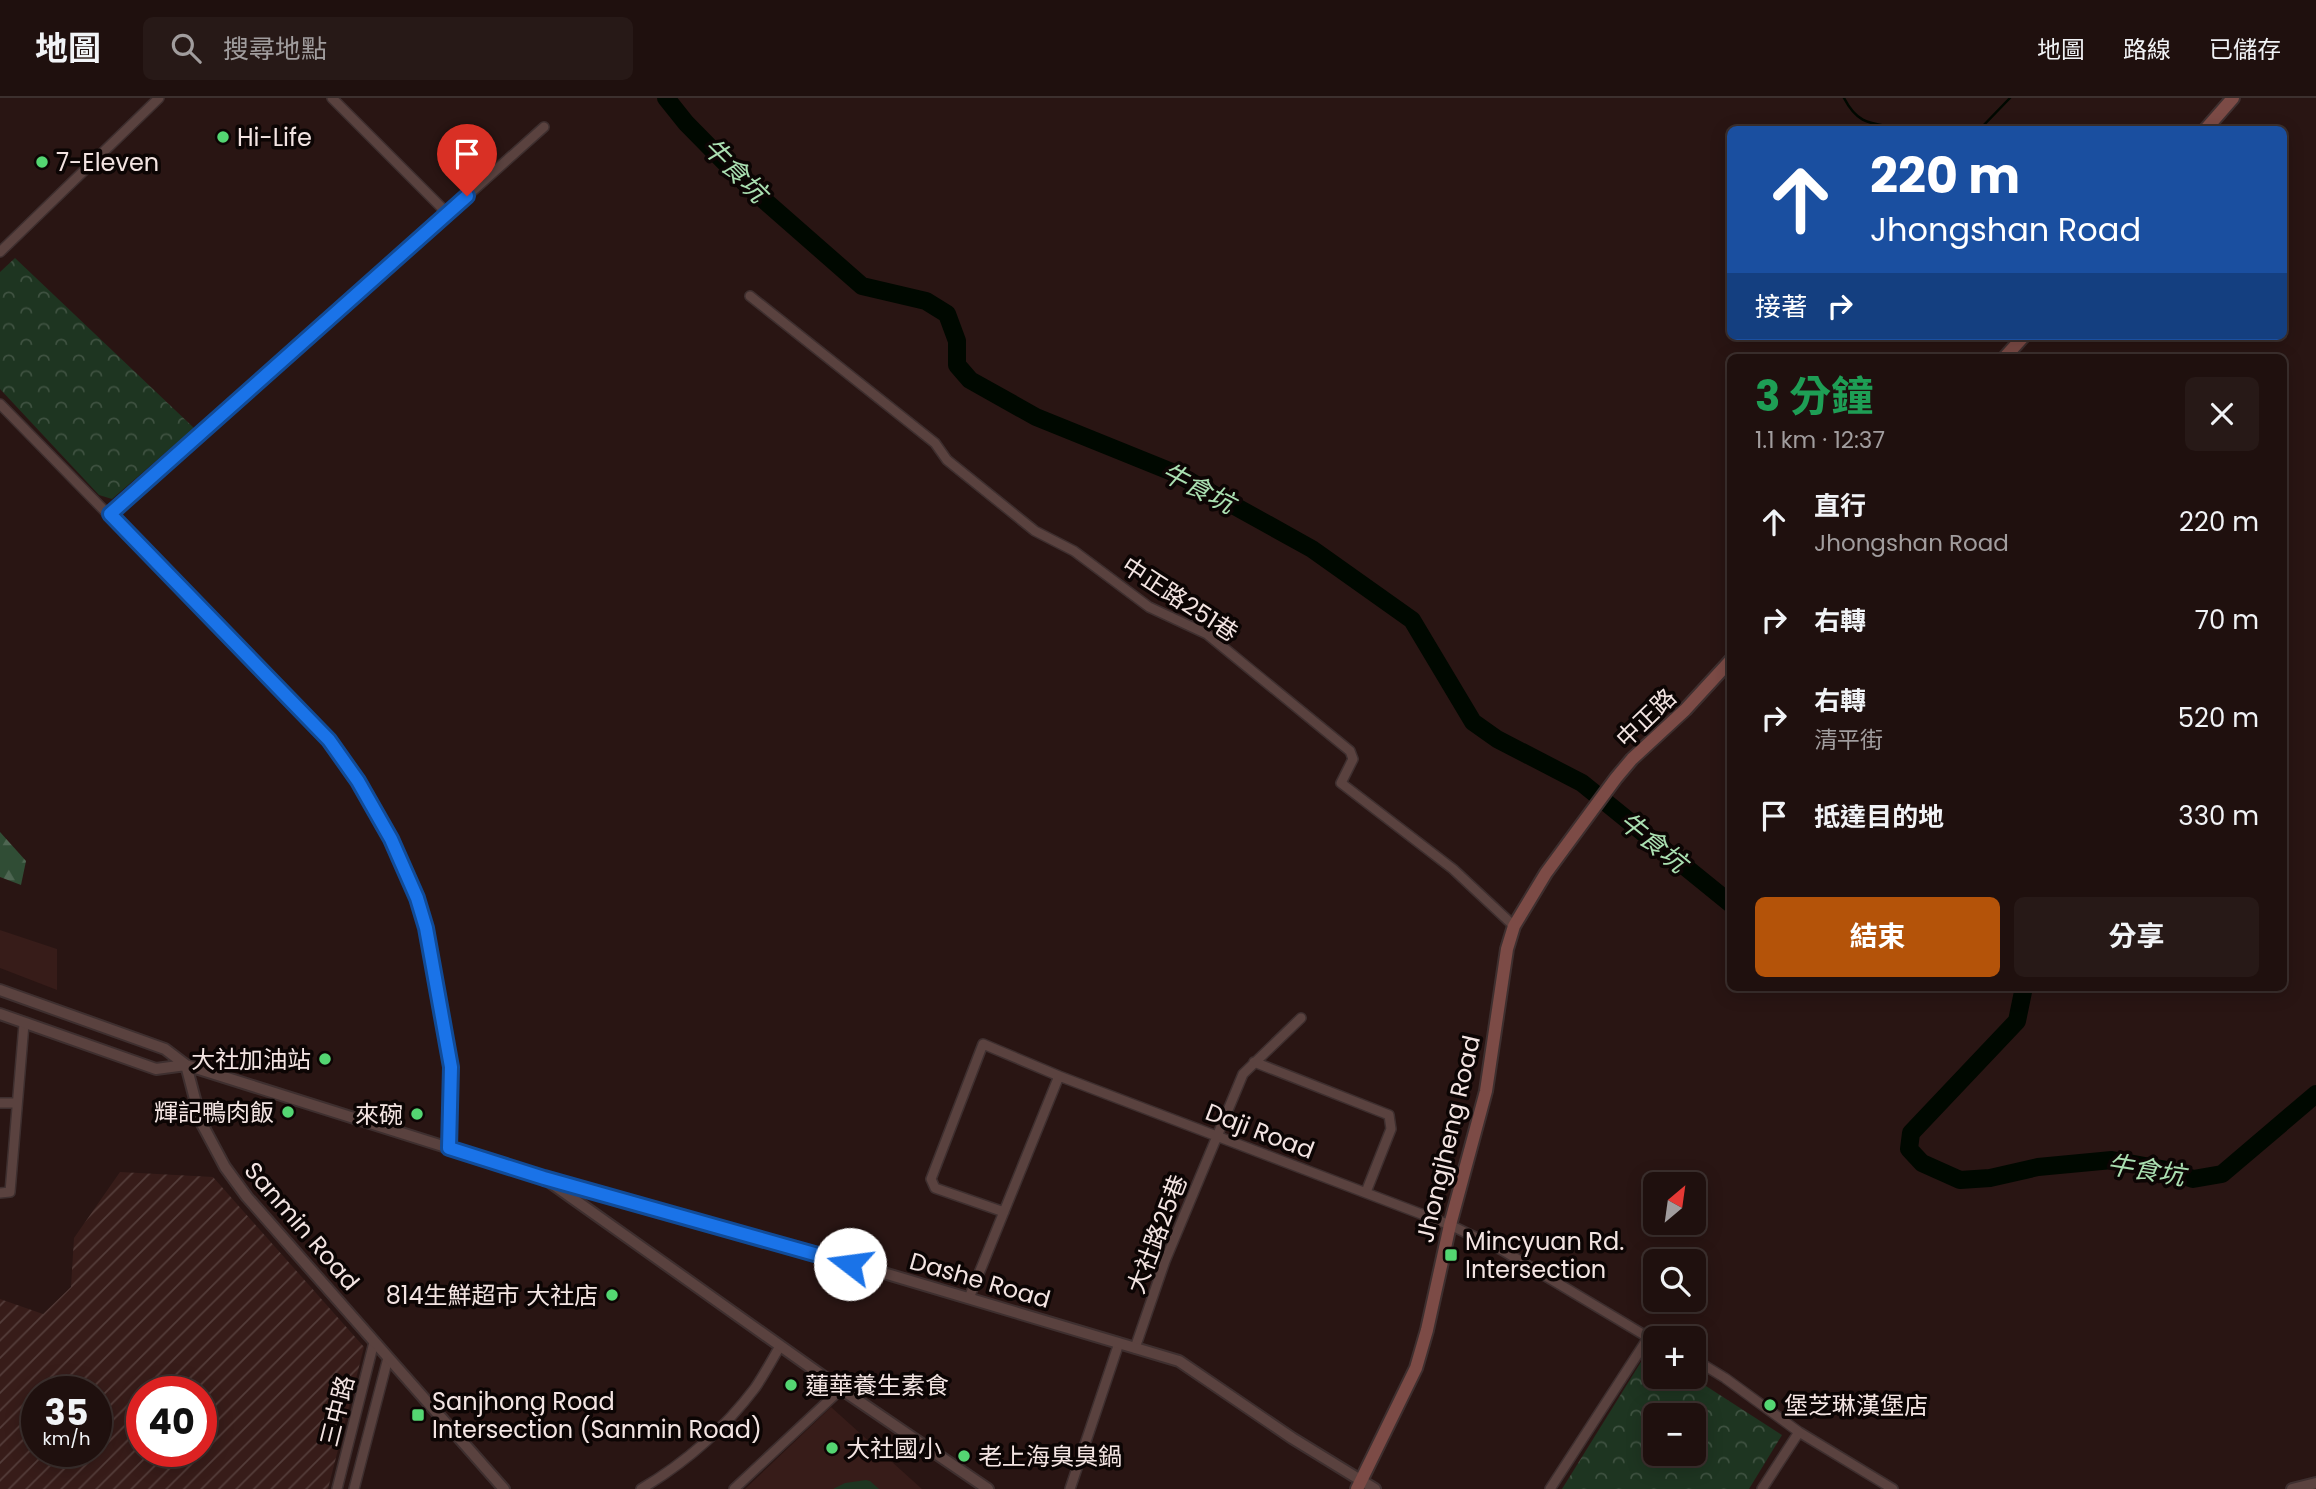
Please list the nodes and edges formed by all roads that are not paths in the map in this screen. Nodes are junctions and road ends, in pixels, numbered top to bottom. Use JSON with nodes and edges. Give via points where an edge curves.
{"nodes":[{"id":1,"x":159,"y":98,"type":"edge"},
{"id":2,"x":332,"y":98,"type":"edge"},
{"id":3,"x":2233,"y":98,"type":"edge"},
{"id":4,"x":2208,"y":126,"type":"edge"},
{"id":5,"x":544,"y":127,"type":"dead end"},
{"id":6,"x":447,"y":213,"type":"junction"},
{"id":7,"x":0,"y":252,"type":"edge"},
{"id":8,"x":750,"y":296,"type":"dead end"},
{"id":9,"x":2020,"y":340,"type":"edge"},
{"id":10,"x":2008,"y":354,"type":"edge"},
{"id":11,"x":0,"y":404,"type":"edge"},
{"id":12,"x":110,"y":514,"type":"junction"},
{"id":13,"x":1727,"y":664,"type":"edge"},
{"id":14,"x":1593,"y":809,"type":"joint"},
{"id":15,"x":1514,"y":926,"type":"junction"},
{"id":16,"x":0,"y":990,"type":"edge"},
{"id":17,"x":0,"y":1014,"type":"edge"},
{"id":18,"x":1301,"y":1018,"type":"dead end"},
{"id":19,"x":24,"y":1024,"type":"junction"},
{"id":20,"x":1254,"y":1062,"type":"junction"},
{"id":21,"x":186,"y":1065,"type":"junction"},
{"id":22,"x":1059,"y":1076,"type":"junction"},
{"id":23,"x":0,"y":1103,"type":"edge"},
{"id":24,"x":17,"y":1103,"type":"junction"},
{"id":25,"x":1217,"y":1136,"type":"junction"},
{"id":26,"x":449,"y":1148,"type":"junction"},
{"id":27,"x":544,"y":1178,"type":"junction"},
{"id":28,"x":5,"y":1192,"type":"edge"},
{"id":29,"x":1366,"y":1192,"type":"junction"},
{"id":30,"x":1004,"y":1212,"type":"junction"},
{"id":31,"x":1450,"y":1225,"type":"junction"},
{"id":32,"x":969,"y":1298,"type":"junction"},
{"id":33,"x":1643,"y":1335,"type":"edge"},
{"id":34,"x":374,"y":1342,"type":"junction"},
{"id":35,"x":1119,"y":1343,"type":"junction"},
{"id":36,"x":780,"y":1346,"type":"junction"},
{"id":37,"x":1135,"y":1348,"type":"junction"},
{"id":38,"x":1643,"y":1353,"type":"edge"},
{"id":39,"x":388,"y":1357,"type":"junction"},
{"id":40,"x":1706,"y":1366,"type":"edge"},
{"id":41,"x":841,"y":1389,"type":"junction"},
{"id":42,"x":1799,"y":1432,"type":"junction"},
{"id":43,"x":2316,"y":1483,"type":"edge"},
{"id":44,"x":1359,"y":1485,"type":"edge"},
{"id":45,"x":337,"y":1489,"type":"edge"},
{"id":46,"x":354,"y":1489,"type":"edge"},
{"id":47,"x":504,"y":1489,"type":"edge"},
{"id":48,"x":641,"y":1489,"type":"edge"},
{"id":49,"x":734,"y":1489,"type":"edge"},
{"id":50,"x":988,"y":1489,"type":"edge"},
{"id":51,"x":1070,"y":1489,"type":"edge"},
{"id":52,"x":1375,"y":1489,"type":"edge"},
{"id":53,"x":1550,"y":1489,"type":"edge"},
{"id":54,"x":1762,"y":1489,"type":"edge"},
{"id":55,"x":1893,"y":1489,"type":"edge"},
{"id":56,"x":2292,"y":1489,"type":"edge"}],
"edges":[{"from":1,"to":7,"type":"street"},
{"from":2,"to":6,"type":"street"},
{"from":3,"to":4,"type":"main road"},
{"from":5,"to":6,"type":"street"},
{"from":6,"to":12,"type":"street"},
{"from":8,"to":15,"type":"street","name":"中正路251巷","via":[[935,443],[947,460],[1035,531],[1074,551],[1149,607],[1207,634],[1350,751],[1353,759],[1341,783],[1453,869]]},
{"from":9,"to":10,"type":"main road"},
{"from":11,"to":12,"type":"street"},
{"from":12,"to":26,"type":"street","via":[[329,740],[391,839],[417,898],[433,960],[451,1067]]},
{"from":13,"to":14,"type":"main road","name":"中正路","via":[[1632,759]]},
{"from":14,"to":15,"type":"main road","name":"Jhongjheng Road"},
{"from":15,"to":31,"type":"main road","name":"Jhongjheng Road","via":[[1486,1091]]},
{"from":16,"to":21,"type":"street","via":[[165,1049]]},
{"from":17,"to":19,"type":"street"},
{"from":18,"to":20,"type":"street","name":"大社路25巷"},
{"from":19,"to":21,"type":"street","via":[[156,1069]]},
{"from":19,"to":24,"type":"street"},
{"from":20,"to":25,"type":"street","name":"大社路25巷","via":[[1243,1074]]},
{"from":20,"to":29,"type":"street","via":[[1389,1115],[1391,1129]]},
{"from":21,"to":26,"type":"street","name":"Dashe Road"},
{"from":21,"to":34,"type":"street","name":"Sanmin Road","via":[[201,1122],[225,1167]]},
{"from":22,"to":25,"type":"street","name":"Daji Road"},
{"from":22,"to":30,"type":"street"},
{"from":22,"to":30,"type":"street","name":"Daji Road","via":[[983,1044],[931,1179],[935,1188]]},
{"from":23,"to":24,"type":"street"},
{"from":24,"to":28,"type":"street"},
{"from":25,"to":29,"type":"street","name":"Daji Road"},
{"from":25,"to":37,"type":"street","name":"大社路25巷"},
{"from":26,"to":27,"type":"street","name":"Dashe Road"},
{"from":27,"to":32,"type":"street","name":"Dashe Road"},
{"from":27,"to":36,"type":"street"},
{"from":29,"to":31,"type":"street","name":"Daji Road"},
{"from":30,"to":32,"type":"street"},
{"from":31,"to":33,"type":"street","name":"Daji Road","via":[[1502,1250]]},
{"from":31,"to":44,"type":"main road","name":"Jhongjheng Road","via":[[1416,1368]]},
{"from":32,"to":35,"type":"street","name":"Dashe Road"},
{"from":34,"to":39,"type":"street","name":"Sanmin Road"},
{"from":34,"to":45,"type":"street","name":"三中路"},
{"from":35,"to":37,"type":"street","name":"Dashe Road"},
{"from":35,"to":51,"type":"street"},
{"from":36,"to":41,"type":"street"},
{"from":36,"to":48,"type":"street","via":[[755,1387],[727,1420],[677,1468]]},
{"from":37,"to":44,"type":"street","name":"Dashe Road","via":[[1179,1361]]},
{"from":38,"to":53,"type":"street"},
{"from":39,"to":46,"type":"street"},
{"from":39,"to":47,"type":"street","name":"Sanmin Road"},
{"from":40,"to":42,"type":"street"},
{"from":41,"to":49,"type":"street"},
{"from":41,"to":50,"type":"street"},
{"from":42,"to":54,"type":"street"},
{"from":42,"to":55,"type":"street"},
{"from":43,"to":56,"type":"street"},
{"from":44,"to":52,"type":"street","name":"Dashe Road"}]}
